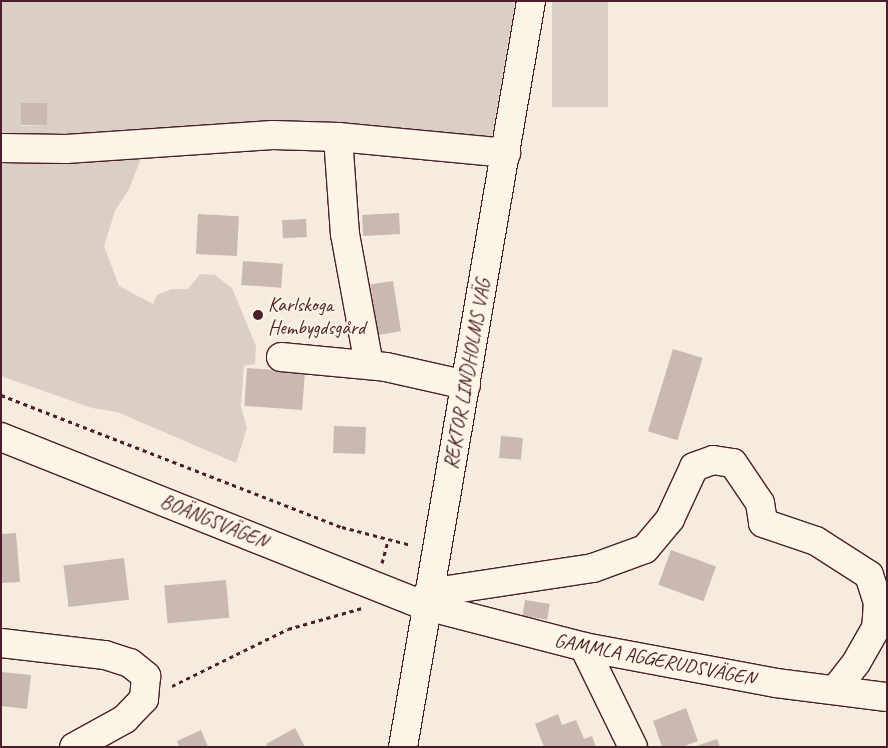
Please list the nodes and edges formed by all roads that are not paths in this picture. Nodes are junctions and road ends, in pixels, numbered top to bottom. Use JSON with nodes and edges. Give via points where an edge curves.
{"nodes":[{"id":1,"x":531,"y":1,"type":"edge"},
{"id":2,"x":338,"y":137,"type":"junction"},
{"id":3,"x":1,"y":148,"type":"edge"},
{"id":4,"x":506,"y":153,"type":"junction"},
{"id":5,"x":280,"y":357,"type":"dead end"},
{"id":6,"x":369,"y":365,"type":"junction"},
{"id":7,"x":466,"y":385,"type":"junction"},
{"id":8,"x":1,"y":437,"type":"edge"},
{"id":9,"x":427,"y":599,"type":"junction"},
{"id":10,"x":1,"y":643,"type":"edge"},
{"id":11,"x":584,"y":646,"type":"junction"},
{"id":12,"x":835,"y":690,"type":"junction"},
{"id":13,"x":887,"y":697,"type":"edge"},
{"id":14,"x":74,"y":747,"type":"edge"},
{"id":15,"x":403,"y":747,"type":"edge"},
{"id":16,"x":633,"y":747,"type":"edge"}],
"edges":[{"from":1,"to":4,"type":"street","name":"REKTOR LINDHOLMS VÄG"},
{"from":2,"to":3,"type":"street","via":[[273,135],[66,149]]},
{"from":2,"to":4,"type":"street"},
{"from":2,"to":6,"type":"street","via":[[345,234]]},
{"from":4,"to":7,"type":"street","name":"REKTOR LINDHOLMS VÄG"},
{"from":5,"to":6,"type":"street"},
{"from":6,"to":7,"type":"street"},
{"from":7,"to":9,"type":"street","name":"REKTOR LINDHOLMS VÄG"},
{"from":8,"to":9,"type":"street","name":"BOÄNGSVÄGEN","via":[[376,586]]},
{"from":9,"to":11,"type":"street","name":"GAMMLA AGGERUDSVÄGEN"},
{"from":9,"to":12,"type":"street","via":[[593,568],[645,549],[670,519],[694,467],[713,460],[734,463],[760,503],[763,523],[816,541],[869,575],[878,602],[876,628],[856,663]]},
{"from":9,"to":15,"type":"street","name":"REKTOR LINDHOLMS VÄG"},
{"from":10,"to":14,"type":"street","via":[[105,655],[130,663],[146,676],[144,699],[125,719]]},
{"from":11,"to":12,"type":"street","name":"GAMMLA AGGERUDSVÄGEN","via":[[776,683]]},
{"from":11,"to":16,"type":"street"},
{"from":12,"to":13,"type":"street","name":"GAMMLA AGGERUDSVÄGEN"}]}
